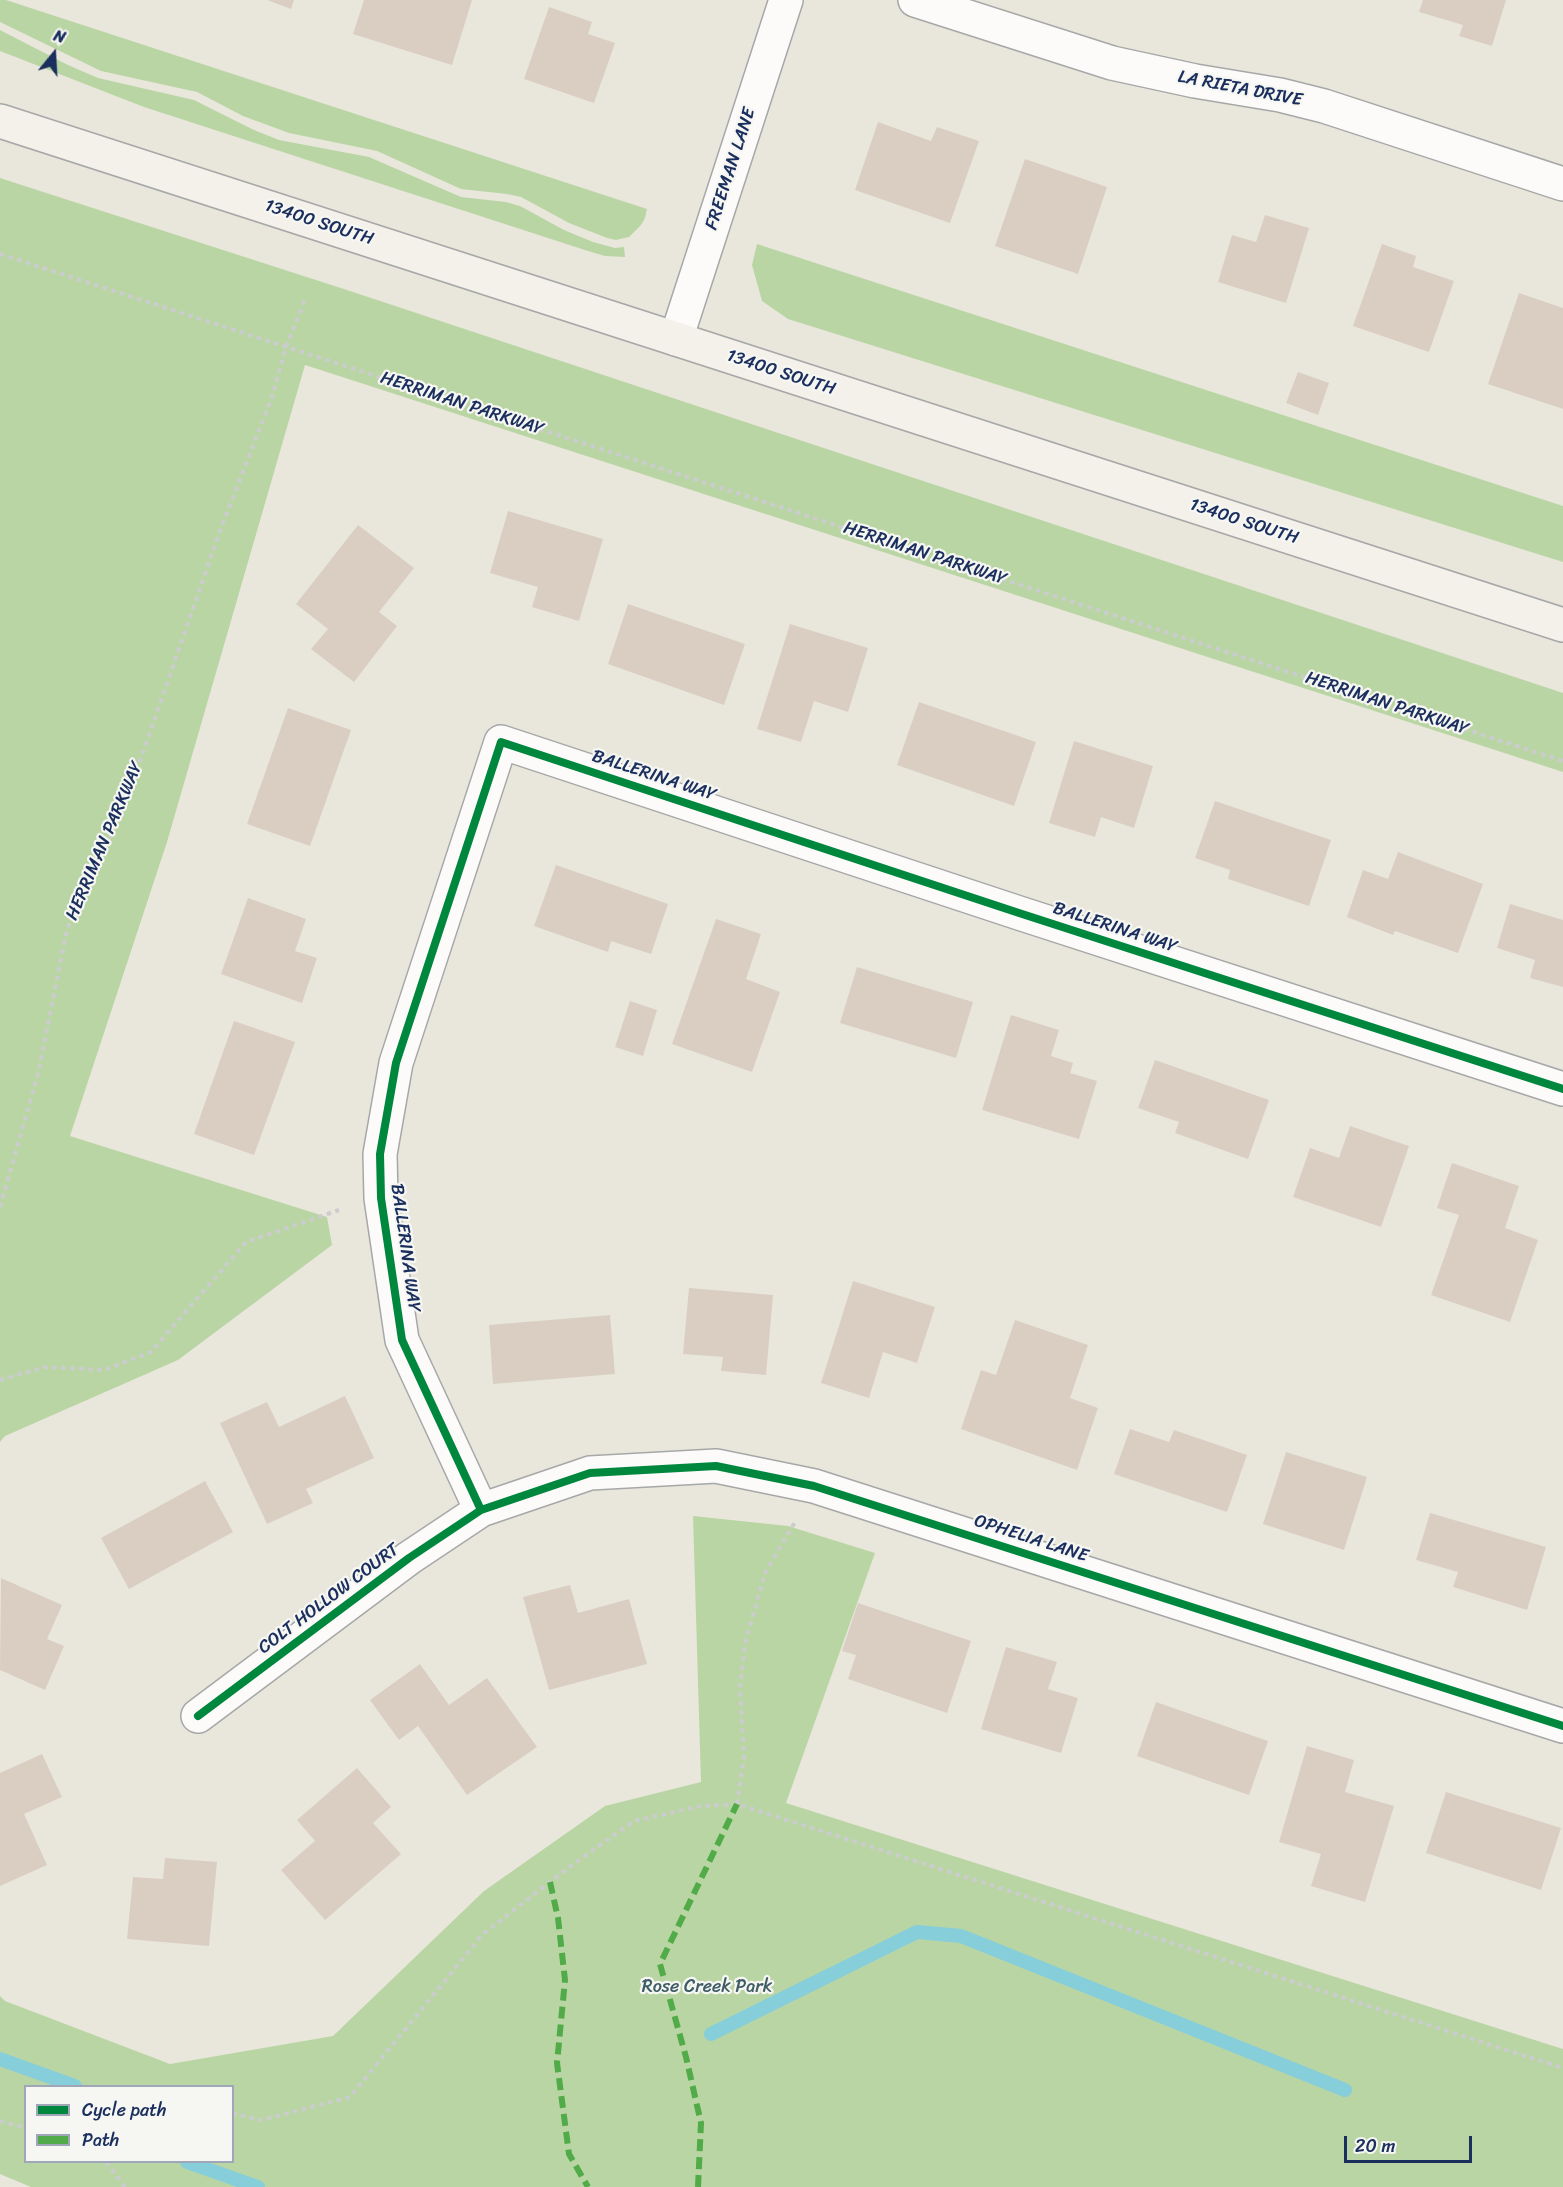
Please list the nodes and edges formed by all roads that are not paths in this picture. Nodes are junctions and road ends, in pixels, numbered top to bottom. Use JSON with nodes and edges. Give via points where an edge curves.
{"nodes":[{"id":1,"x":786,"y":0,"type":"edge"},
{"id":2,"x":915,"y":0,"type":"edge"},
{"id":3,"x":0,"y":121,"type":"edge"},
{"id":4,"x":1563,"y":184,"type":"edge"},
{"id":5,"x":676,"y":339,"type":"junction"},
{"id":6,"x":1563,"y":625,"type":"edge"},
{"id":7,"x":1563,"y":1089,"type":"edge"},
{"id":8,"x":481,"y":1510,"type":"junction"},
{"id":9,"x":198,"y":1716,"type":"dead end"},
{"id":10,"x":1563,"y":1726,"type":"edge"}],
"edges":[{"from":1,"to":5,"type":"street","name":"FREEMAN LANE"},
{"from":2,"to":4,"type":"street","name":"LA RIETA DRIVE","via":[[1112,63],[1324,106]]},
{"from":3,"to":5,"type":"main road","name":"13400 SOUTH"},
{"from":5,"to":6,"type":"main road","name":"13400 SOUTH"},
{"from":7,"to":8,"type":"street","name":"BALLERINA WAY","via":[[501,741],[396,1063],[380,1154],[381,1198],[402,1340]]},
{"from":8,"to":9,"type":"street","name":"COLT HOLLOW COURT","via":[[408,1558]]},
{"from":8,"to":10,"type":"street","name":"OPHELIA LANE","via":[[590,1473],[716,1467],[814,1486]]}]}
